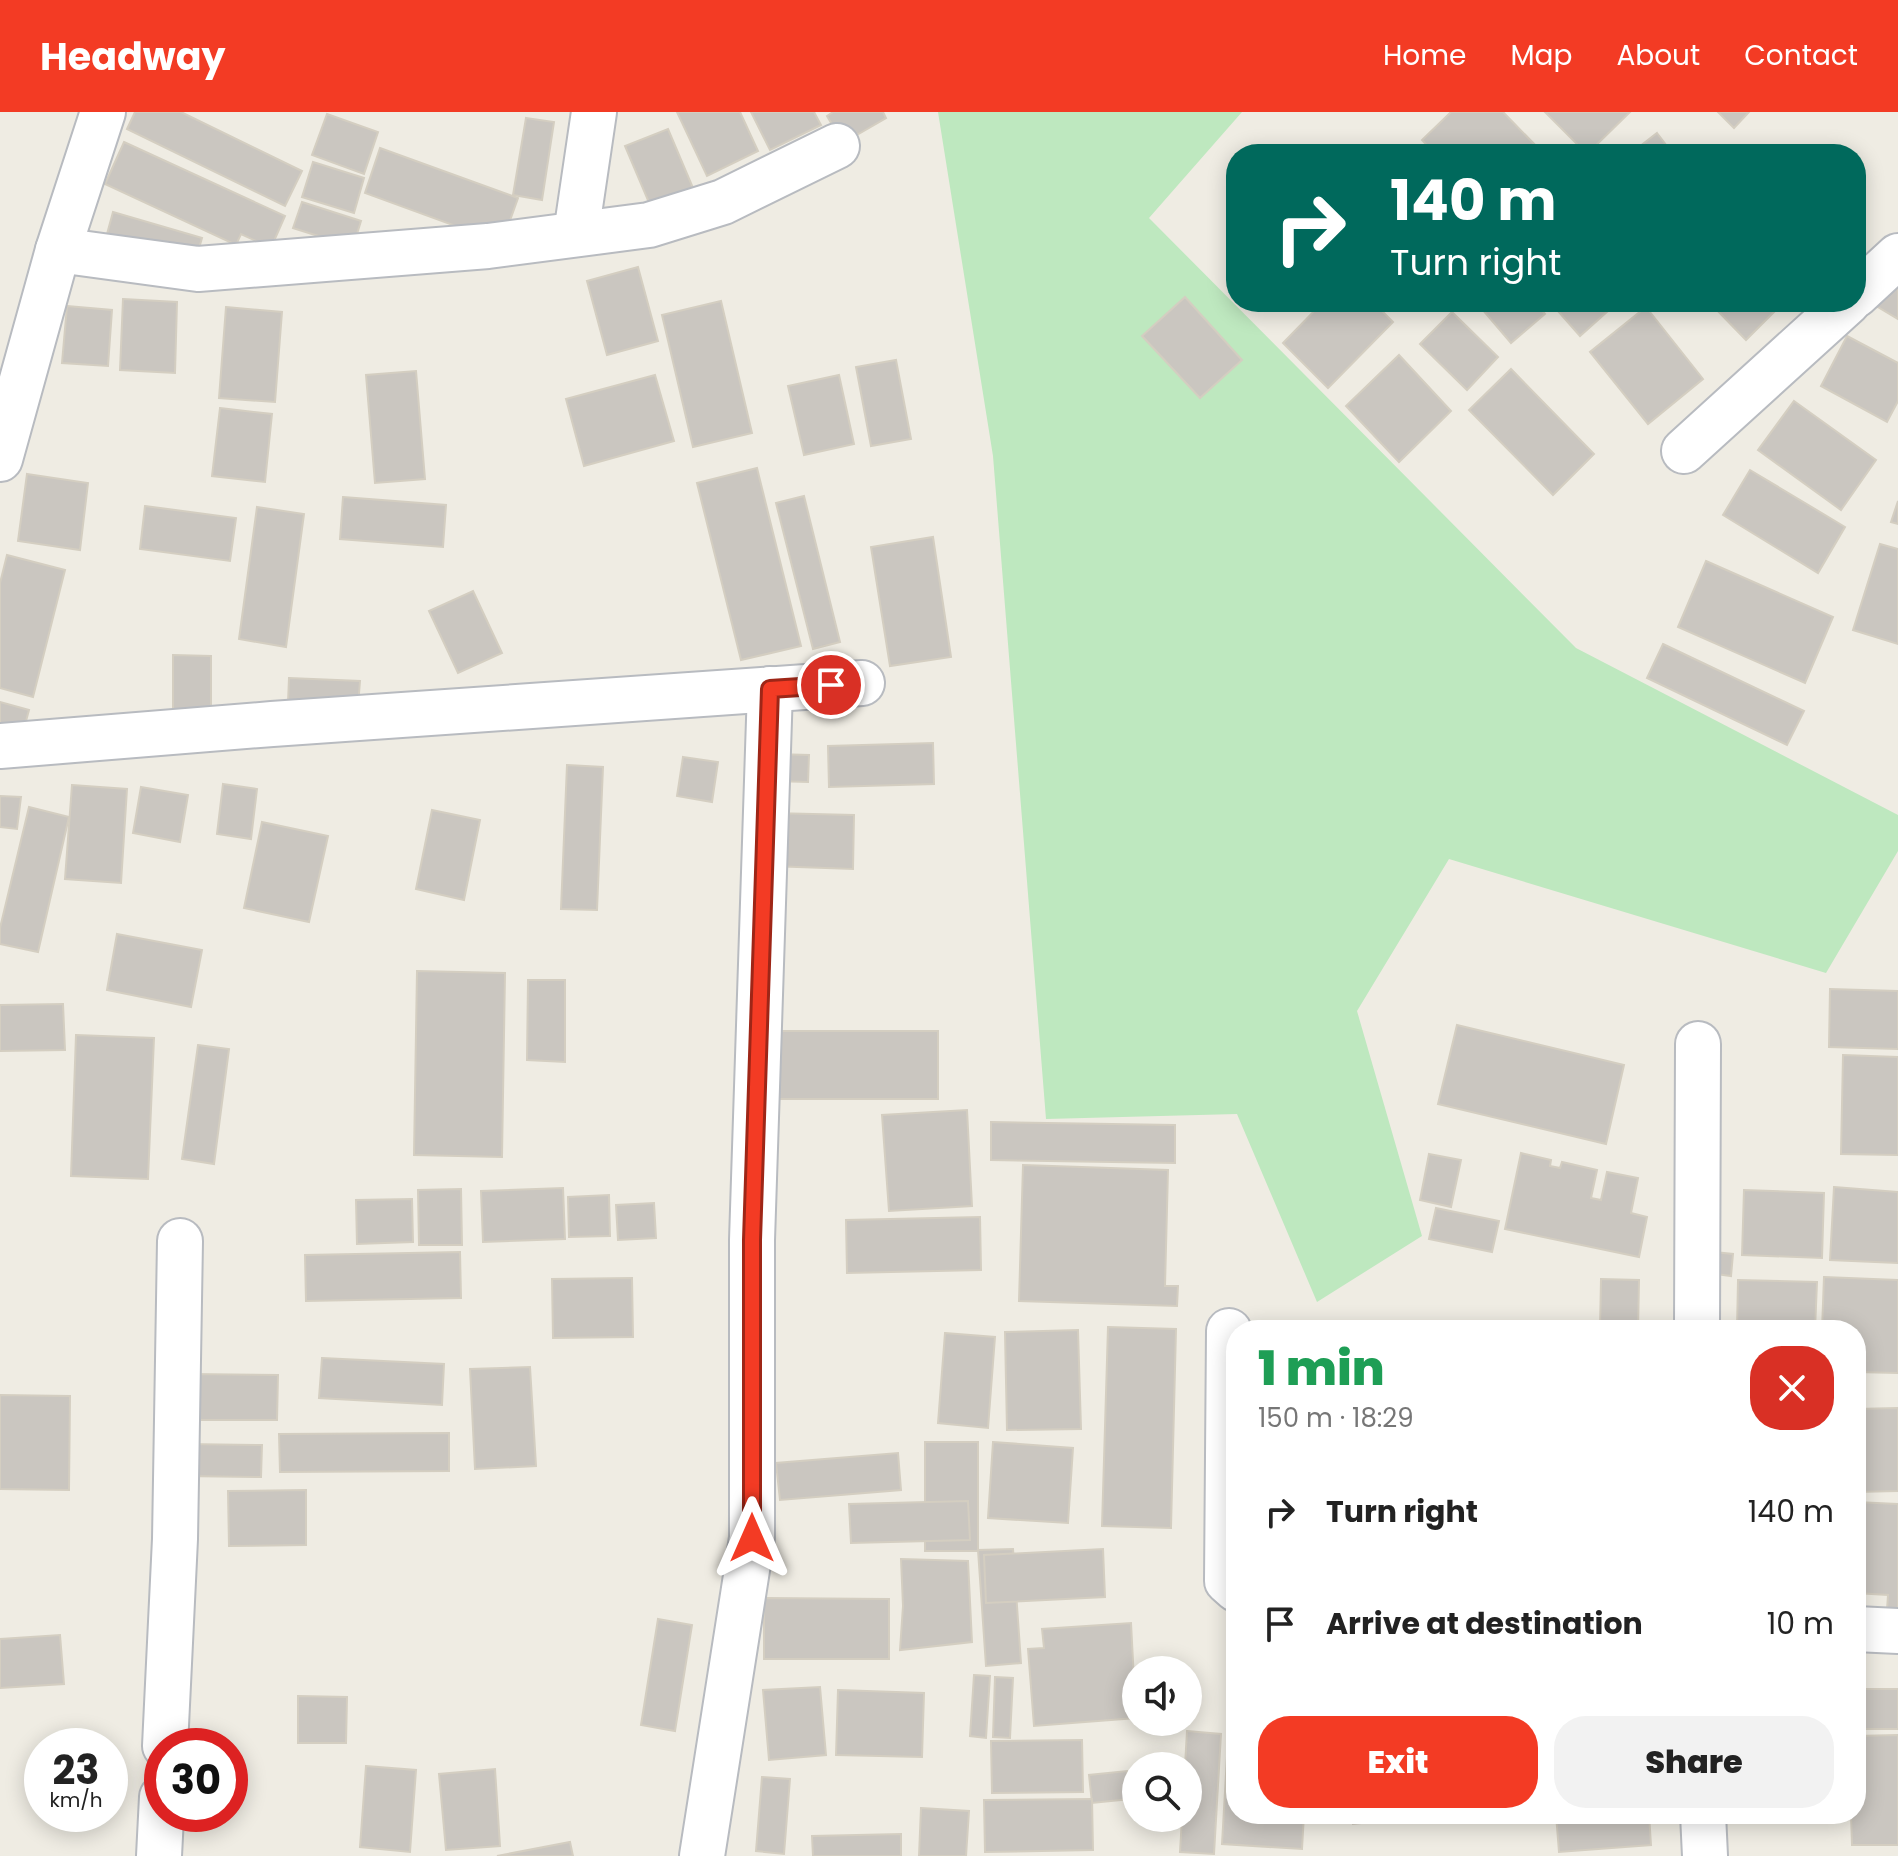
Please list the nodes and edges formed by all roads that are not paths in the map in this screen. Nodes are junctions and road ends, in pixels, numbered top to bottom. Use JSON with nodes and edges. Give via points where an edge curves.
{"nodes":[{"id":1,"x":103,"y":112,"type":"edge"},
{"id":2,"x":594,"y":112,"type":"edge"},
{"id":3,"x":837,"y":146,"type":"dead end"},
{"id":4,"x":576,"y":234,"type":"junction"},
{"id":5,"x":58,"y":250,"type":"junction"},
{"id":6,"x":1898,"y":256,"type":"edge"},
{"id":7,"x":1866,"y":286,"type":"edge"},
{"id":8,"x":1837,"y":312,"type":"edge"},
{"id":9,"x":1684,"y":451,"type":"dead end"},
{"id":10,"x":0,"y":459,"type":"edge"},
{"id":11,"x":862,"y":683,"type":"dead end"},
{"id":12,"x":770,"y":689,"type":"junction"},
{"id":13,"x":0,"y":746,"type":"edge"},
{"id":14,"x":1698,"y":1044,"type":"dead end"},
{"id":15,"x":180,"y":1241,"type":"dead end"},
{"id":16,"x":1697,"y":1320,"type":"edge"},
{"id":17,"x":1866,"y":1629,"type":"edge"},
{"id":18,"x":1898,"y":1631,"type":"edge"},
{"id":19,"x":166,"y":1728,"type":"edge"},
{"id":20,"x":1703,"y":1824,"type":"edge"},
{"id":21,"x":160,"y":1832,"type":"edge"},
{"id":22,"x":159,"y":1856,"type":"edge"},
{"id":23,"x":702,"y":1856,"type":"edge"},
{"id":24,"x":1705,"y":1856,"type":"edge"}],
"edges":[{"from":1,"to":5,"type":"street"},
{"from":2,"to":4,"type":"street"},
{"from":3,"to":4,"type":"street","via":[[723,202],[649,225]]},
{"from":4,"to":5,"type":"street","via":[[198,269]]},
{"from":5,"to":10,"type":"street"},
{"from":6,"to":7,"type":"street"},
{"from":8,"to":9,"type":"street"},
{"from":11,"to":12,"type":"street"},
{"from":12,"to":13,"type":"street"},
{"from":12,"to":23,"type":"street","via":[[752,1240],[752,1538]]},
{"from":14,"to":16,"type":"street"},
{"from":15,"to":19,"type":"street"},
{"from":17,"to":18,"type":"street"},
{"from":20,"to":24,"type":"street"},
{"from":21,"to":22,"type":"street"}]}
